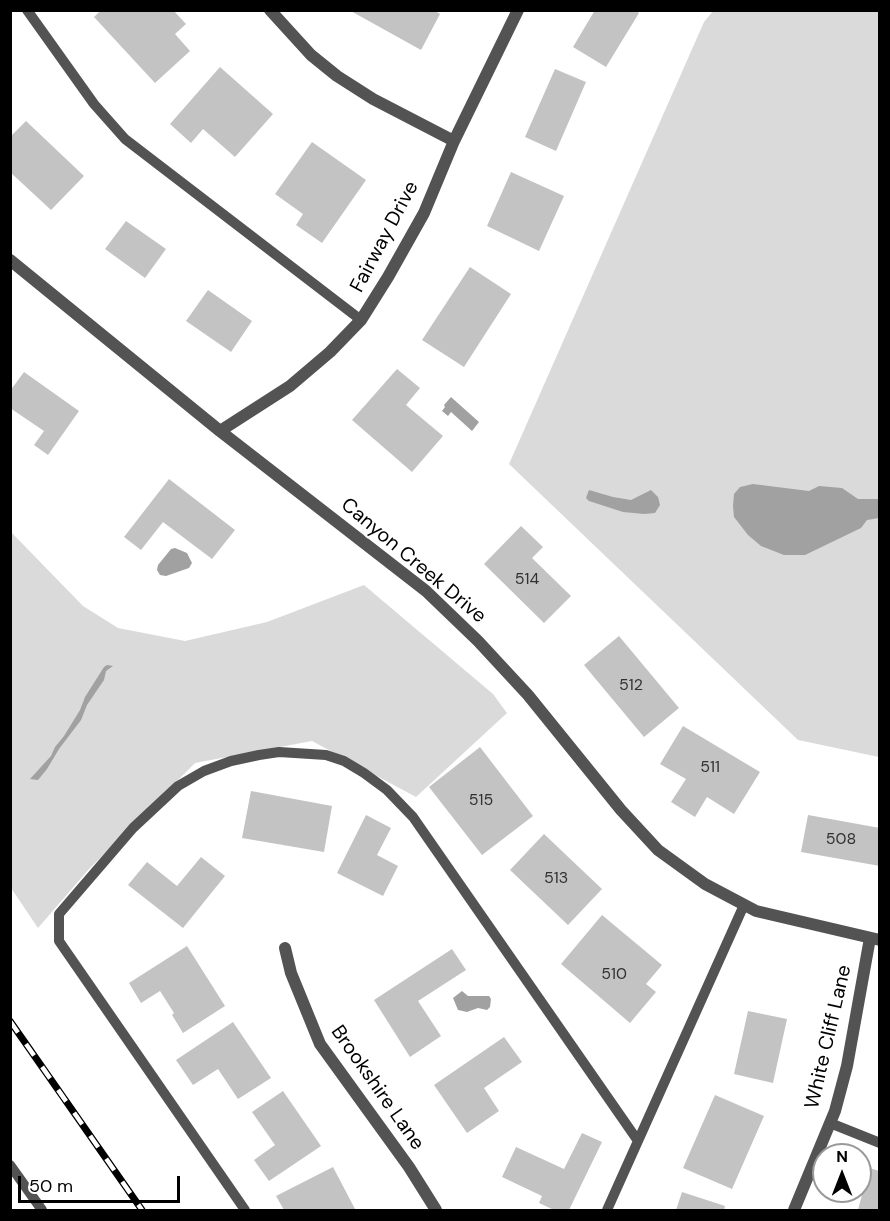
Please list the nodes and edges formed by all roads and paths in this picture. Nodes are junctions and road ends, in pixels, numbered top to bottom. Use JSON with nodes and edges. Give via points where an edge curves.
{"nodes":[{"id":1,"x":27,"y":10,"type":"edge"},
{"id":2,"x":270,"y":10,"type":"edge"},
{"id":3,"x":518,"y":10,"type":"edge"},
{"id":4,"x":454,"y":141,"type":"junction"},
{"id":5,"x":10,"y":260,"type":"edge"},
{"id":6,"x":361,"y":320,"type":"junction"},
{"id":7,"x":220,"y":430,"type":"junction"},
{"id":8,"x":744,"y":905,"type":"junction"},
{"id":9,"x":876,"y":939,"type":"edge"},
{"id":10,"x":285,"y":948,"type":"dead end"},
{"id":11,"x":830,"y":1123,"type":"junction"},
{"id":12,"x":638,"y":1141,"type":"junction"},
{"id":13,"x":879,"y":1143,"type":"edge"},
{"id":14,"x":10,"y":1165,"type":"edge"},
{"id":15,"x":42,"y":1210,"type":"edge"},
{"id":16,"x":245,"y":1210,"type":"edge"},
{"id":17,"x":436,"y":1210,"type":"edge"},
{"id":18,"x":607,"y":1210,"type":"edge"},
{"id":19,"x":794,"y":1210,"type":"edge"}],
"edges":[{"from":1,"to":6,"type":"lane","via":[[94,104],[125,139]]},
{"from":2,"to":4,"type":"street","via":[[311,55],[337,76]]},
{"from":3,"to":4,"type":"street","name":"Fairway Drive"},
{"from":4,"to":6,"type":"street","name":"Fairway Drive","via":[[424,213]]},
{"from":5,"to":7,"type":"street","name":"Canyon Creek Drive"},
{"from":6,"to":7,"type":"street","name":"Fairway Drive","via":[[290,386]]},
{"from":7,"to":8,"type":"street","name":"Canyon Creek Drive","via":[[426,591],[528,695],[658,850],[705,885]]},
{"from":8,"to":9,"type":"street","name":"Canyon Creek Drive","via":[[825,929]]},
{"from":8,"to":12,"type":"lane"},
{"from":9,"to":11,"type":"street","name":"White Cliff Lane"},
{"from":10,"to":17,"type":"street","name":"Brookshire Lane","via":[[320,1044]]},
{"from":11,"to":13,"type":"lane"},
{"from":11,"to":19,"type":"street","name":"White Cliff Lane"},
{"from":12,"to":16,"type":"lane","via":[[413,817],[387,790],[364,772],[326,755],[259,754],[213,768],[178,786],[133,828],[59,914],[59,941]]},
{"from":12,"to":18,"type":"lane"},
{"from":14,"to":15,"type":"lane"}]}
